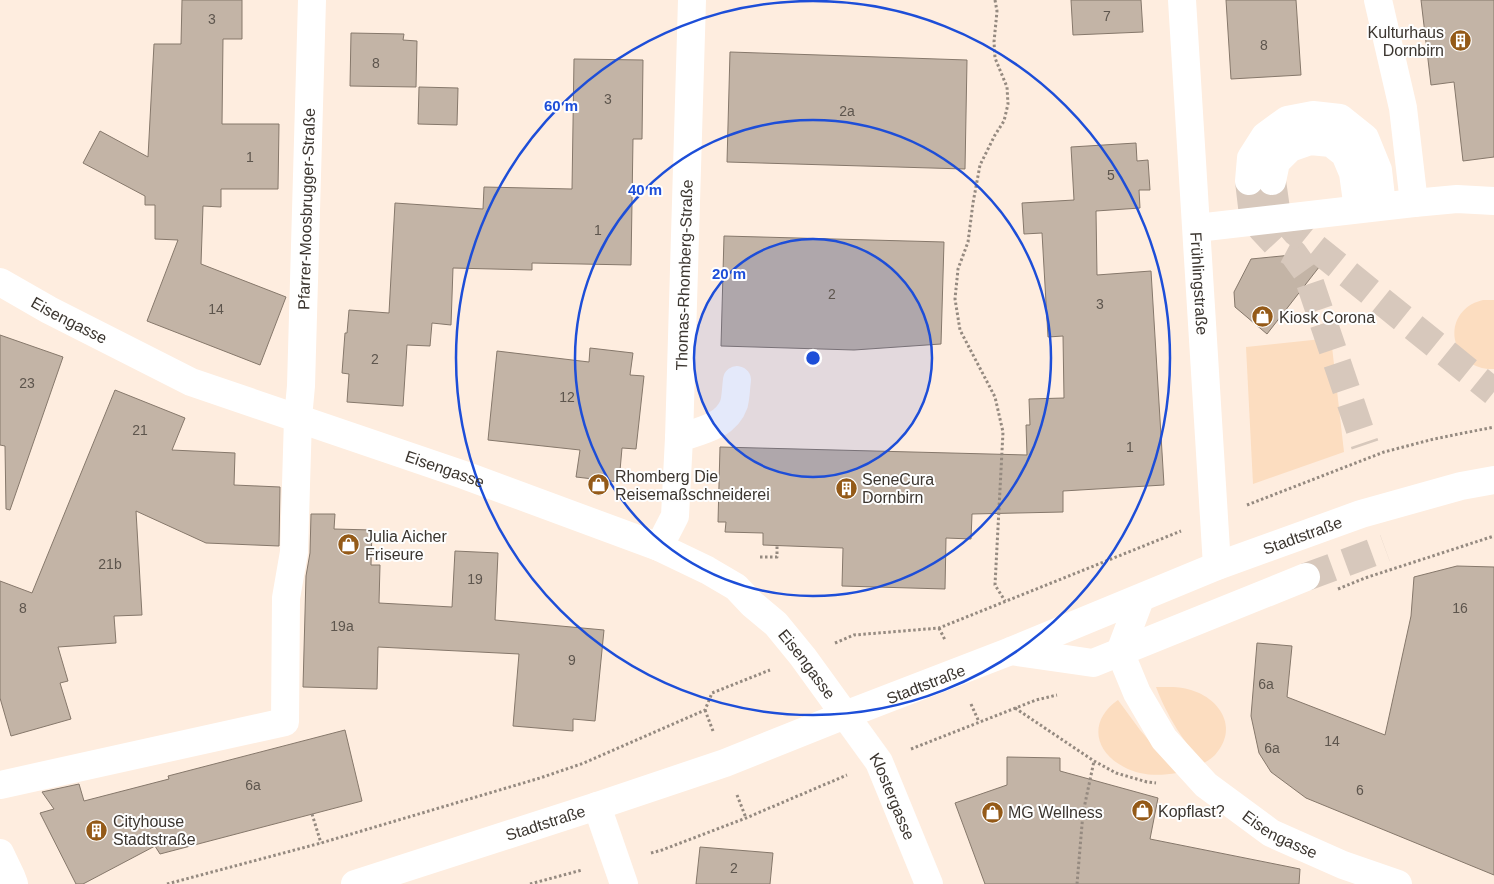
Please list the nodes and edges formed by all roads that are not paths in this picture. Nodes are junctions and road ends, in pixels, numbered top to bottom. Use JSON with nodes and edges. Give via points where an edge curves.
{"nodes":[{"id":1,"x":312,"y":0,"type":"edge"},
{"id":2,"x":692,"y":0,"type":"edge"},
{"id":3,"x":1182,"y":0,"type":"edge"},
{"id":4,"x":1378,"y":0,"type":"edge"},
{"id":5,"x":1260,"y":181,"type":"tunnel mouth"},
{"id":6,"x":1494,"y":201,"type":"edge"},
{"id":7,"x":1414,"y":203,"type":"junction"},
{"id":8,"x":1370,"y":207,"type":"junction"},
{"id":9,"x":1197,"y":228,"type":"junction"},
{"id":10,"x":0,"y":282,"type":"edge"},
{"id":11,"x":737,"y":380,"type":"dead end"},
{"id":12,"x":298,"y":418,"type":"junction"},
{"id":13,"x":679,"y":438,"type":"junction"},
{"id":14,"x":1494,"y":480,"type":"edge"},
{"id":15,"x":659,"y":547,"type":"junction"},
{"id":16,"x":1217,"y":566,"type":"junction"},
{"id":17,"x":1306,"y":577,"type":"tunnel mouth"},
{"id":18,"x":1140,"y":599,"type":"junction"},
{"id":19,"x":1011,"y":651,"type":"junction"},
{"id":20,"x":1120,"y":652,"type":"junction"},
{"id":21,"x":845,"y":715,"type":"junction"},
{"id":22,"x":0,"y":784,"type":"edge"},
{"id":23,"x":597,"y":806,"type":"junction"},
{"id":24,"x":0,"y":853,"type":"edge"},
{"id":25,"x":14,"y":884,"type":"edge"},
{"id":26,"x":355,"y":884,"type":"edge"},
{"id":27,"x":624,"y":884,"type":"edge"},
{"id":28,"x":929,"y":884,"type":"edge"},
{"id":29,"x":1398,"y":884,"type":"edge"}],
"edges":[{"from":1,"to":12,"type":"street","name":"Pfarrer-Moosbrugger-Straße","via":[[302,386]]},
{"from":2,"to":13,"type":"street","name":"Thomas-Rhomberg-Straße"},
{"from":3,"to":9,"type":"street","name":"Frühlingstraße"},
{"from":4,"to":7,"type":"street","via":[[1403,108]]},
{"from":5,"to":8,"type":"street","via":[[1251,158],[1265,136],[1287,120],[1313,115],[1340,118],[1365,138],[1378,170]]},
{"from":6,"to":7,"type":"street","via":[[1457,199]]},
{"from":7,"to":8,"type":"street"},
{"from":8,"to":9,"type":"street"},
{"from":9,"to":16,"type":"street","name":"Frühlingstraße"},
{"from":10,"to":12,"type":"street","name":"Eisengasse","via":[[191,382]]},
{"from":11,"to":13,"type":"street","via":[[734,404],[725,418],[714,427]]},
{"from":12,"to":15,"type":"street","name":"Eisengasse"},
{"from":12,"to":22,"type":"street","name":"Pfarrer-Moosbrugger-Straße","via":[[294,552],[286,598],[285,722]]},
{"from":13,"to":15,"type":"street","name":"Thomas-Rhomberg-Straße","via":[[675,516]]},
{"from":14,"to":16,"type":"street","name":"Stadtstraße","via":[[1361,514]]},
{"from":15,"to":21,"type":"street","name":"Eisengasse","via":[[736,587],[776,624]]},
{"from":16,"to":18,"type":"street","name":"Stadtstraße"},
{"from":17,"to":20,"type":"street"},
{"from":18,"to":19,"type":"street","name":"Stadtstraße"},
{"from":18,"to":20,"type":"street"},
{"from":19,"to":20,"type":"street","via":[[1093,663]]},
{"from":19,"to":21,"type":"street","name":"Stadtstraße"},
{"from":20,"to":29,"type":"street","name":"Eisengasse","via":[[1137,693],[1164,739],[1206,785],[1271,833],[1343,866]]},
{"from":21,"to":23,"type":"street","name":"Stadtstraße","via":[[725,763]]},
{"from":21,"to":28,"type":"street","name":"Klostergasse","via":[[879,762]]},
{"from":23,"to":26,"type":"street","name":"Stadtstraße"},
{"from":23,"to":27,"type":"street"},
{"from":24,"to":25,"type":"street"}]}
